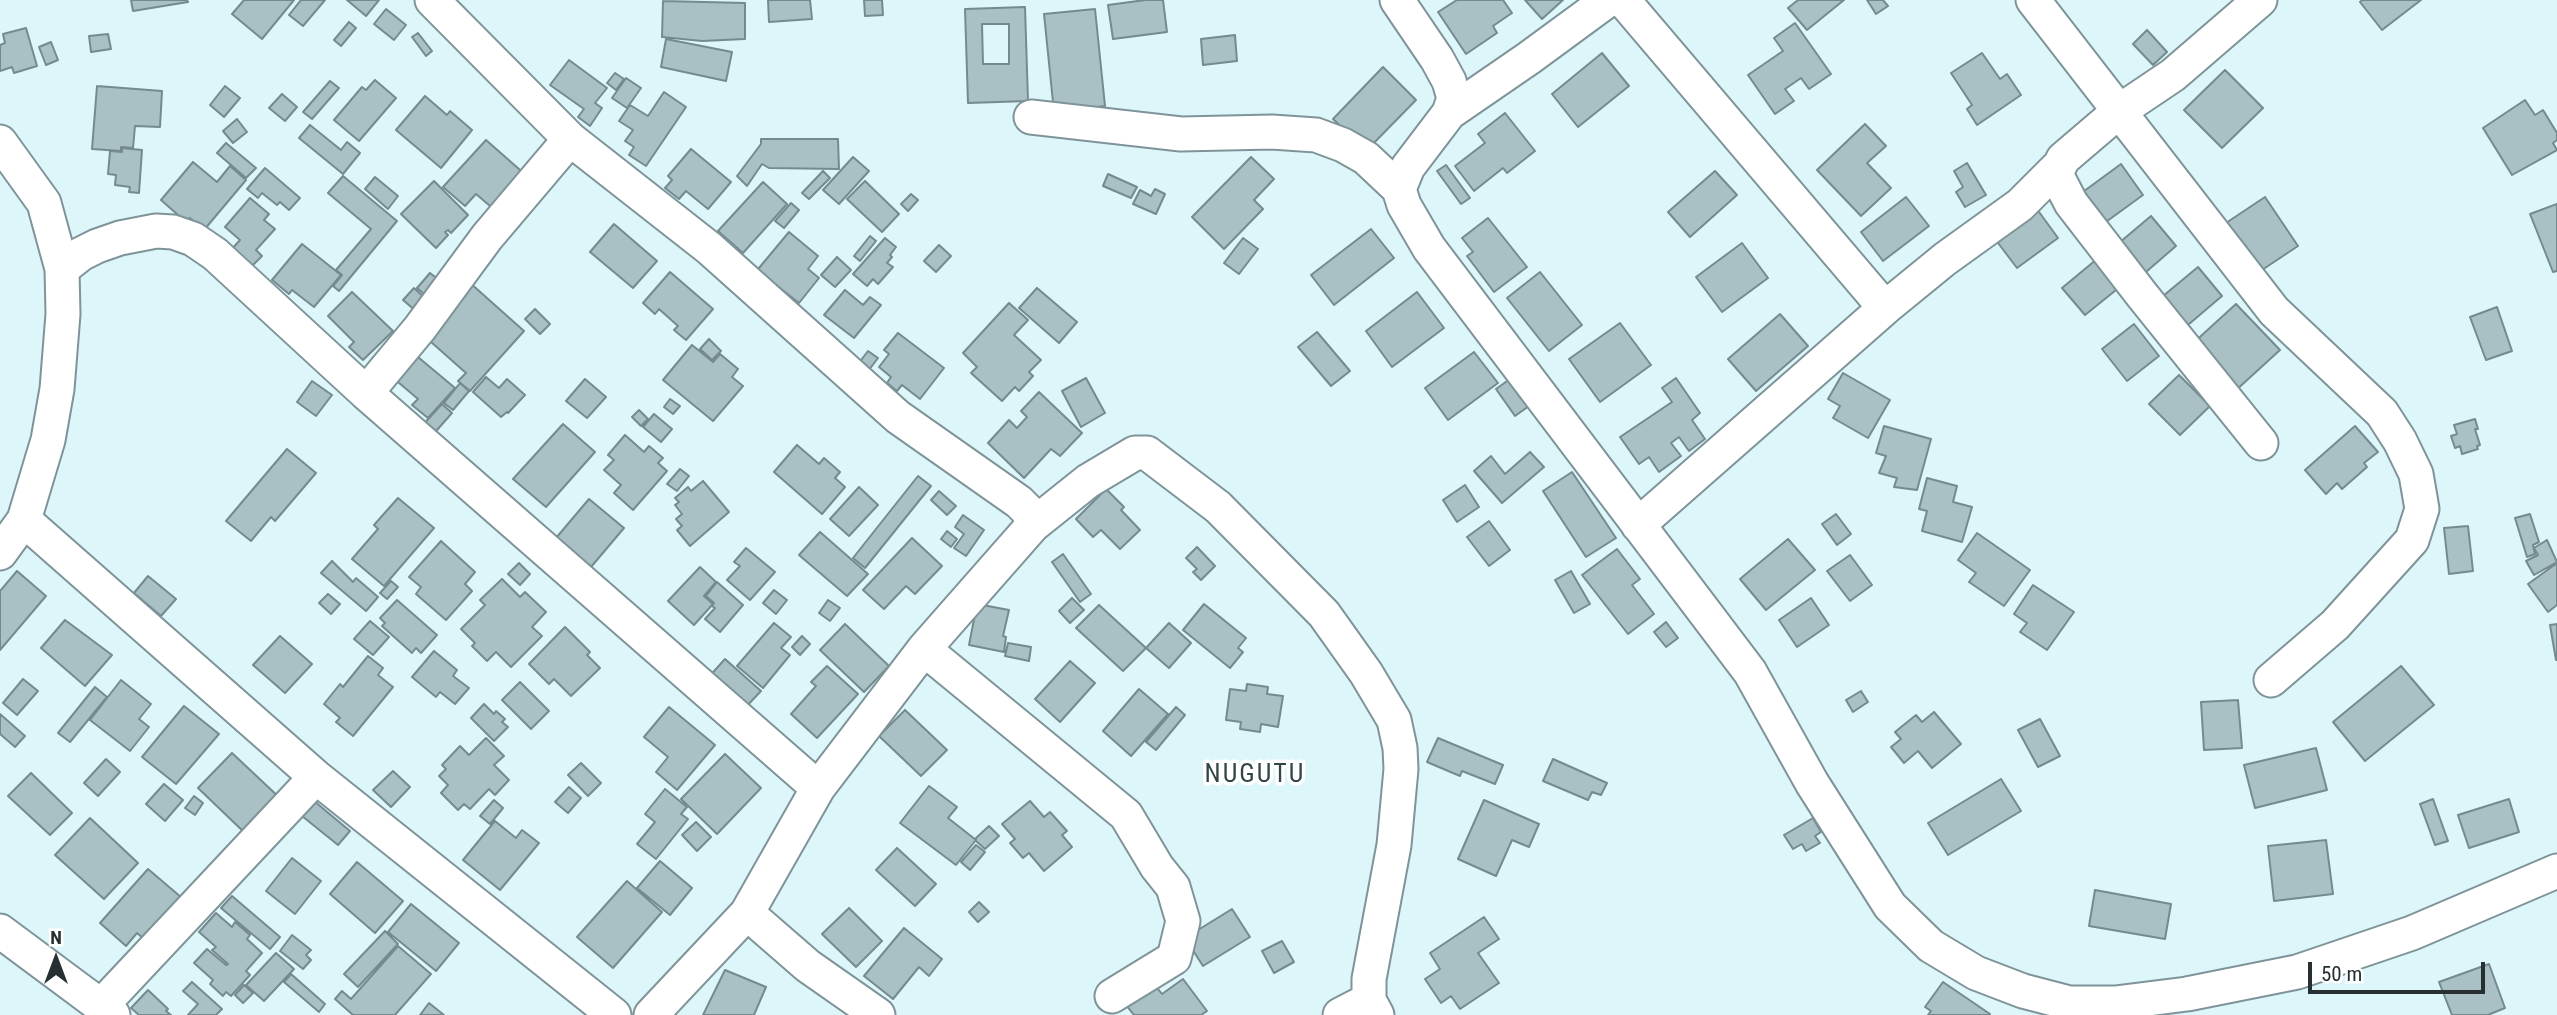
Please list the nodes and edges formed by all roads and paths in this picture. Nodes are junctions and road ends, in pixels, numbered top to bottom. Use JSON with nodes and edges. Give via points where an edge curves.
{"nodes":[{"id":1,"x":432,"y":0,"type":"edge"},
{"id":2,"x":1397,"y":0,"type":"edge"},
{"id":3,"x":1608,"y":0,"type":"edge"},
{"id":4,"x":1623,"y":0,"type":"edge"},
{"id":5,"x":2032,"y":0,"type":"edge"},
{"id":6,"x":2260,"y":0,"type":"edge"},
{"id":7,"x":2118,"y":112,"type":"junction"},
{"id":8,"x":1449,"y":113,"type":"junction"},
{"id":9,"x":1031,"y":117,"type":"dead end"},
{"id":10,"x":570,"y":139,"type":"junction"},
{"id":11,"x":0,"y":142,"type":"edge"},
{"id":12,"x":2057,"y":168,"type":"junction"},
{"id":13,"x":1399,"y":189,"type":"junction"},
{"id":14,"x":62,"y":269,"type":"junction"},
{"id":15,"x":1885,"y":308,"type":"junction"},
{"id":16,"x":366,"y":393,"type":"junction"},
{"id":17,"x":2261,"y":443,"type":"dead end"},
{"id":18,"x":24,"y":520,"type":"junction"},
{"id":19,"x":1033,"y":525,"type":"junction"},
{"id":20,"x":1638,"y":525,"type":"junction"},
{"id":21,"x":0,"y":553,"type":"edge"},
{"id":22,"x":924,"y":649,"type":"junction"},
{"id":23,"x":2271,"y":680,"type":"dead end"},
{"id":24,"x":316,"y":777,"type":"junction"},
{"id":25,"x":818,"y":788,"type":"junction"},
{"id":26,"x":2557,"y":871,"type":"edge"},
{"id":27,"x":747,"y":913,"type":"junction"},
{"id":28,"x":0,"y":931,"type":"edge"},
{"id":29,"x":1112,"y":996,"type":"dead end"},
{"id":30,"x":108,"y":1010,"type":"edge"},
{"id":31,"x":1362,"y":1010,"type":"edge"},
{"id":32,"x":614,"y":1015,"type":"edge"},
{"id":33,"x":651,"y":1015,"type":"edge"},
{"id":34,"x":878,"y":1015,"type":"edge"}],
"edges":[{"from":1,"to":10,"type":"street"},
{"from":2,"to":8,"type":"street","via":[[1449,81],[1454,98]]},
{"from":3,"to":8,"type":"street"},
{"from":4,"to":15,"type":"street"},
{"from":5,"to":7,"type":"street"},
{"from":6,"to":7,"type":"street","via":[[2173,75]]},
{"from":7,"to":12,"type":"street"},
{"from":7,"to":23,"type":"street","via":[[2274,311],[2382,414],[2416,474],[2422,509],[2412,540],[2335,625]]},
{"from":8,"to":13,"type":"street","via":[[1408,167]]},
{"from":9,"to":13,"type":"street","via":[[1181,134],[1316,135],[1366,158]]},
{"from":10,"to":16,"type":"street"},
{"from":10,"to":19,"type":"street","via":[[709,248],[898,417],[1018,502]]},
{"from":11,"to":14,"type":"street","via":[[44,203]]},
{"from":12,"to":15,"type":"street","via":[[2020,205]]},
{"from":12,"to":17,"type":"street","via":[[2057,179],[2071,203]]},
{"from":13,"to":20,"type":"street","via":[[1429,248]]},
{"from":14,"to":16,"type":"street","via":[[81,254],[120,237],[156,231],[193,239]]},
{"from":14,"to":18,"type":"street","via":[[57,389],[48,440]]},
{"from":15,"to":20,"type":"street"},
{"from":16,"to":25,"type":"street"},
{"from":18,"to":21,"type":"street"},
{"from":18,"to":24,"type":"street"},
{"from":19,"to":22,"type":"street"},
{"from":19,"to":31,"type":"street","via":[[1088,481],[1135,453],[1147,453],[1218,507],[1324,614],[1366,673],[1394,720],[1401,769],[1394,845]]},
{"from":20,"to":26,"type":"street","via":[[1750,672],[1812,783],[1890,906],[1931,946],[1976,972],[2023,990],[2069,1003],[2115,1003],[2297,972],[2412,933]]},
{"from":22,"to":25,"type":"street"},
{"from":22,"to":29,"type":"street","via":[[1126,815],[1173,887],[1183,920],[1174,958]]},
{"from":24,"to":30,"type":"street"},
{"from":24,"to":32,"type":"street"},
{"from":25,"to":27,"type":"street"},
{"from":27,"to":33,"type":"street"},
{"from":27,"to":34,"type":"street","via":[[807,966]]},
{"from":28,"to":30,"type":"street"}]}
